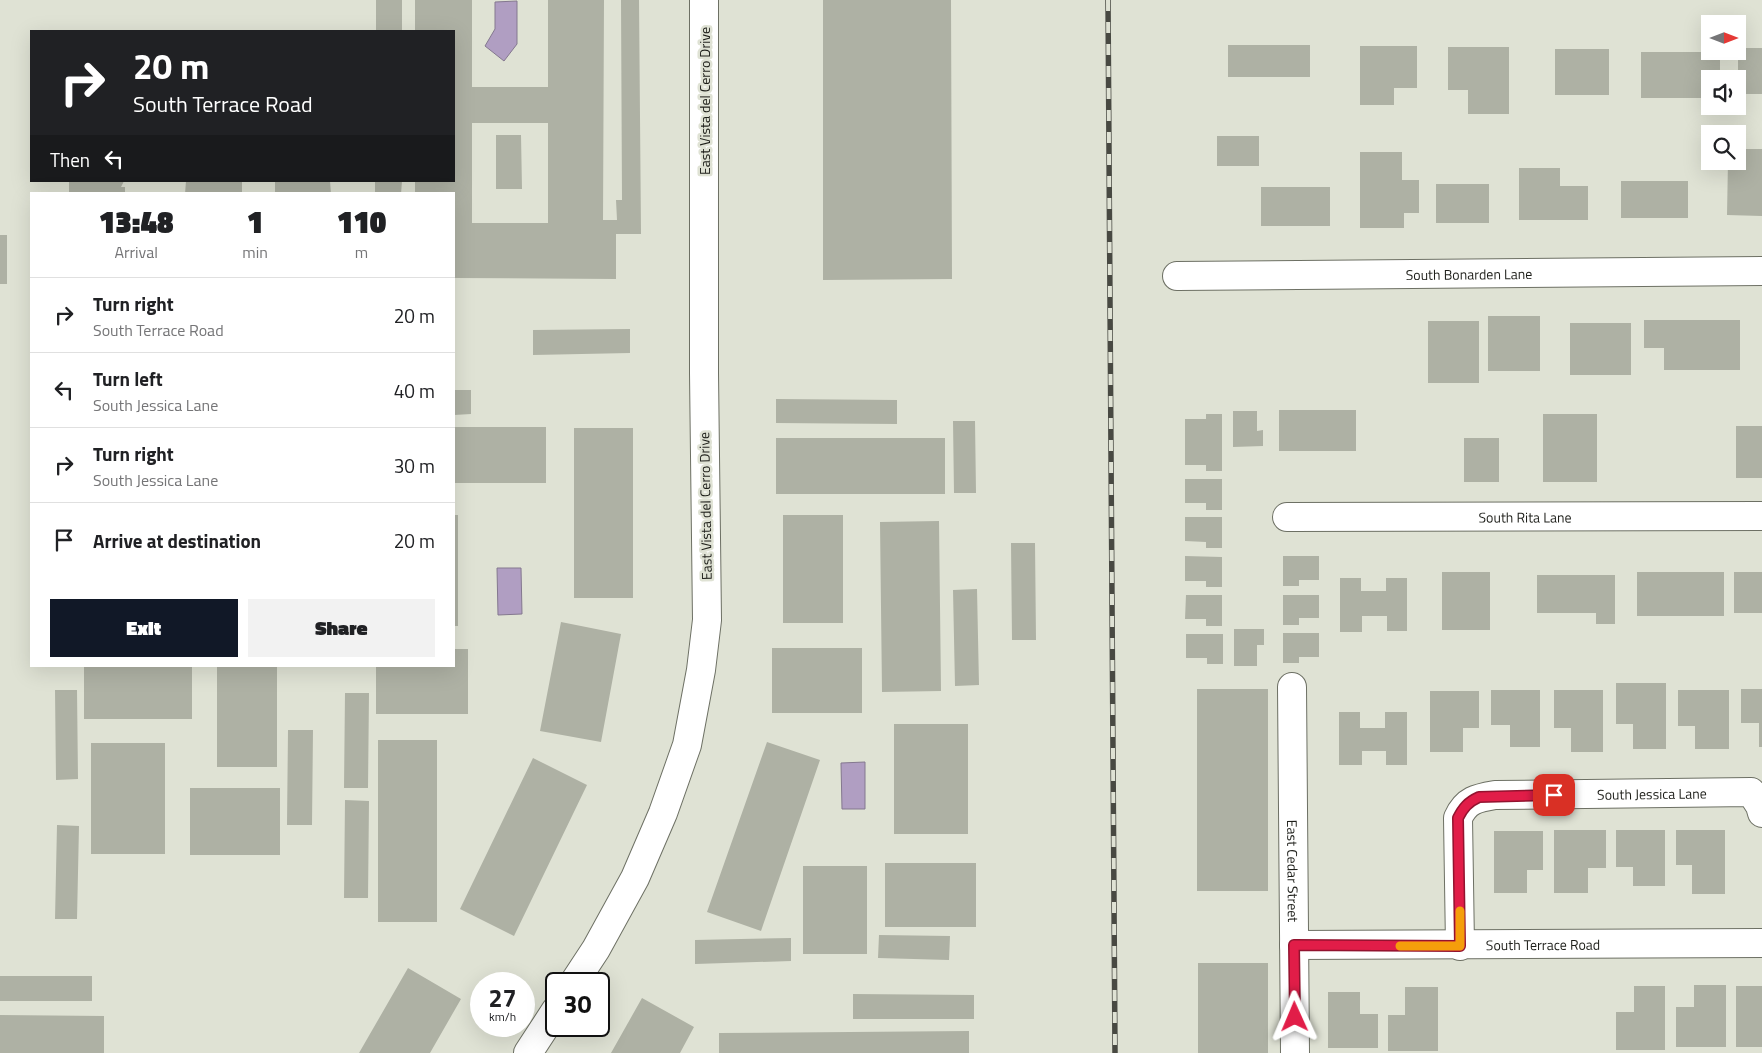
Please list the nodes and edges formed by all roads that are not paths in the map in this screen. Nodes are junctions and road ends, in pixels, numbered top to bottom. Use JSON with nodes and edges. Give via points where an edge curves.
{"nodes":[{"id":1,"x":704,"y":0,"type":"edge"},
{"id":2,"x":1762,"y":271,"type":"edge"},
{"id":3,"x":1177,"y":276,"type":"dead end"},
{"id":4,"x":1762,"y":516,"type":"edge"},
{"id":5,"x":1287,"y":517,"type":"dead end"},
{"id":6,"x":1292,"y":687,"type":"dead end"},
{"id":7,"x":1762,"y":813,"type":"edge"},
{"id":8,"x":1762,"y":943,"type":"edge"},
{"id":9,"x":1294,"y":945,"type":"junction"},
{"id":10,"x":1460,"y":946,"type":"junction"},
{"id":11,"x":581,"y":972,"type":"edge"},
{"id":12,"x":545,"y":1027,"type":"edge"},
{"id":13,"x":528,"y":1053,"type":"edge"},
{"id":14,"x":1296,"y":1053,"type":"edge"}],
"edges":[{"from":1,"to":11,"type":"street","name":"East Vista del Cerro Drive","via":[[707,620],[701,670],[687,745],[663,813],[635,878]]},
{"from":2,"to":3,"type":"street","name":"South Bonarden Lane"},
{"from":4,"to":5,"type":"street","name":"South Rita Lane"},
{"from":6,"to":9,"type":"street","name":"East Cedar Street"},
{"from":7,"to":10,"type":"street","name":"South Jessica Lane","via":[[1751,792],[1479,797],[1469,802],[1458,818]]},
{"from":8,"to":10,"type":"street","name":"South Terrace Road"},
{"from":9,"to":10,"type":"street","name":"South Terrace Road"},
{"from":9,"to":14,"type":"street","name":"East Cedar Street"},
{"from":12,"to":13,"type":"street"}]}
